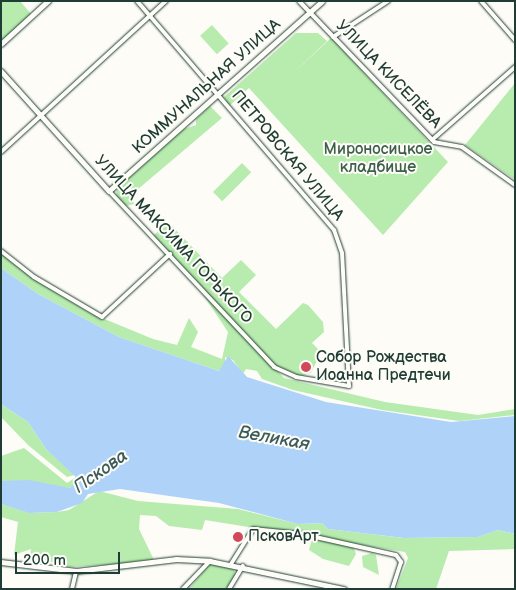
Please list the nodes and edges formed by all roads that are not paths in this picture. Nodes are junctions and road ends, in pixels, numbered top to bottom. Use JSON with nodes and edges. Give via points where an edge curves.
{"nodes":[{"id":1,"x":48,"y":1,"type":"edge"},
{"id":2,"x":137,"y":1,"type":"edge"},
{"id":3,"x":166,"y":1,"type":"edge"},
{"id":4,"x":299,"y":1,"type":"edge"},
{"id":5,"x":322,"y":1,"type":"edge"},
{"id":6,"x":388,"y":1,"type":"edge"},
{"id":7,"x":480,"y":1,"type":"edge"},
{"id":8,"x":310,"y":13,"type":"junction"},
{"id":9,"x":150,"y":16,"type":"junction"},
{"id":10,"x":334,"y":37,"type":"junction"},
{"id":11,"x":515,"y":40,"type":"edge"},
{"id":12,"x":1,"y":44,"type":"edge"},
{"id":13,"x":515,"y":67,"type":"edge"},
{"id":14,"x":1,"y":71,"type":"edge"},
{"id":15,"x":219,"y":94,"type":"junction"},
{"id":16,"x":41,"y":116,"type":"junction"},
{"id":17,"x":432,"y":140,"type":"junction"},
{"id":18,"x":1,"y":152,"type":"edge"},
{"id":19,"x":515,"y":185,"type":"edge"},
{"id":20,"x":109,"y":191,"type":"junction"},
{"id":21,"x":1,"y":251,"type":"edge"},
{"id":22,"x":170,"y":254,"type":"junction"},
{"id":23,"x":349,"y":386,"type":"joint"},
{"id":24,"x":210,"y":561,"type":"junction"},
{"id":25,"x":1,"y":562,"type":"edge"},
{"id":26,"x":232,"y":564,"type":"junction"},
{"id":27,"x":243,"y":566,"type":"junction"},
{"id":28,"x":76,"y":571,"type":"junction"},
{"id":29,"x":72,"y":589,"type":"edge"},
{"id":30,"x":182,"y":589,"type":"edge"},
{"id":31,"x":229,"y":589,"type":"edge"},
{"id":32,"x":344,"y":589,"type":"edge"},
{"id":33,"x":392,"y":589,"type":"edge"}],
"edges":[{"from":1,"to":12,"type":"main road"},
{"from":2,"to":9,"type":"street","name":"ПЕТРОВСКАЯ УЛИЦА"},
{"from":3,"to":9,"type":"street"},
{"from":4,"to":8,"type":"street","name":"УЛИЦА КИСЕЛЁВА"},
{"from":5,"to":8,"type":"main road","name":"КОММУНАЛЬНАЯ УЛИЦА"},
{"from":6,"to":10,"type":"street"},
{"from":7,"to":11,"type":"street"},
{"from":8,"to":10,"type":"street","name":"УЛИЦА КИСЕЛЁВА"},
{"from":8,"to":15,"type":"main road","name":"КОММУНАЛЬНАЯ УЛИЦА"},
{"from":9,"to":15,"type":"street","name":"ПЕТРОВСКАЯ УЛИЦА"},
{"from":9,"to":16,"type":"street"},
{"from":10,"to":17,"type":"street","name":"УЛИЦА КИСЕЛЁВА"},
{"from":13,"to":17,"type":"street"},
{"from":14,"to":16,"type":"main road","name":"УЛИЦА МАКСИМА ГОРЬКОГО"},
{"from":15,"to":20,"type":"main road","name":"КОММУНАЛЬНАЯ УЛИЦА"},
{"from":15,"to":23,"type":"street","name":"ПЕТРОВСКАЯ УЛИЦА","via":[[337,235],[342,253]]},
{"from":16,"to":18,"type":"street"},
{"from":16,"to":20,"type":"main road","name":"УЛИЦА МАКСИМА ГОРЬКОГО"},
{"from":17,"to":19,"type":"street","name":"УЛИЦА КИСЕЛЁВА","via":[[443,147],[462,147]]},
{"from":20,"to":22,"type":"street","name":"УЛИЦА МАКСИМА ГОРЬКОГО"},
{"from":21,"to":22,"type":"street","via":[[34,277],[102,317]]},
{"from":22,"to":23,"type":"street","name":"УЛИЦА МАКСИМА ГОРЬКОГО","via":[[278,370]]},
{"from":24,"to":26,"type":"main road"},
{"from":24,"to":28,"type":"main road","via":[[176,559]]},
{"from":24,"to":30,"type":"street"},
{"from":25,"to":28,"type":"main road"},
{"from":26,"to":27,"type":"main road"},
{"from":26,"to":33,"type":"street","via":[[253,529],[309,536],[399,557]]},
{"from":27,"to":31,"type":"street"},
{"from":27,"to":32,"type":"main road"},
{"from":28,"to":29,"type":"street"}]}
